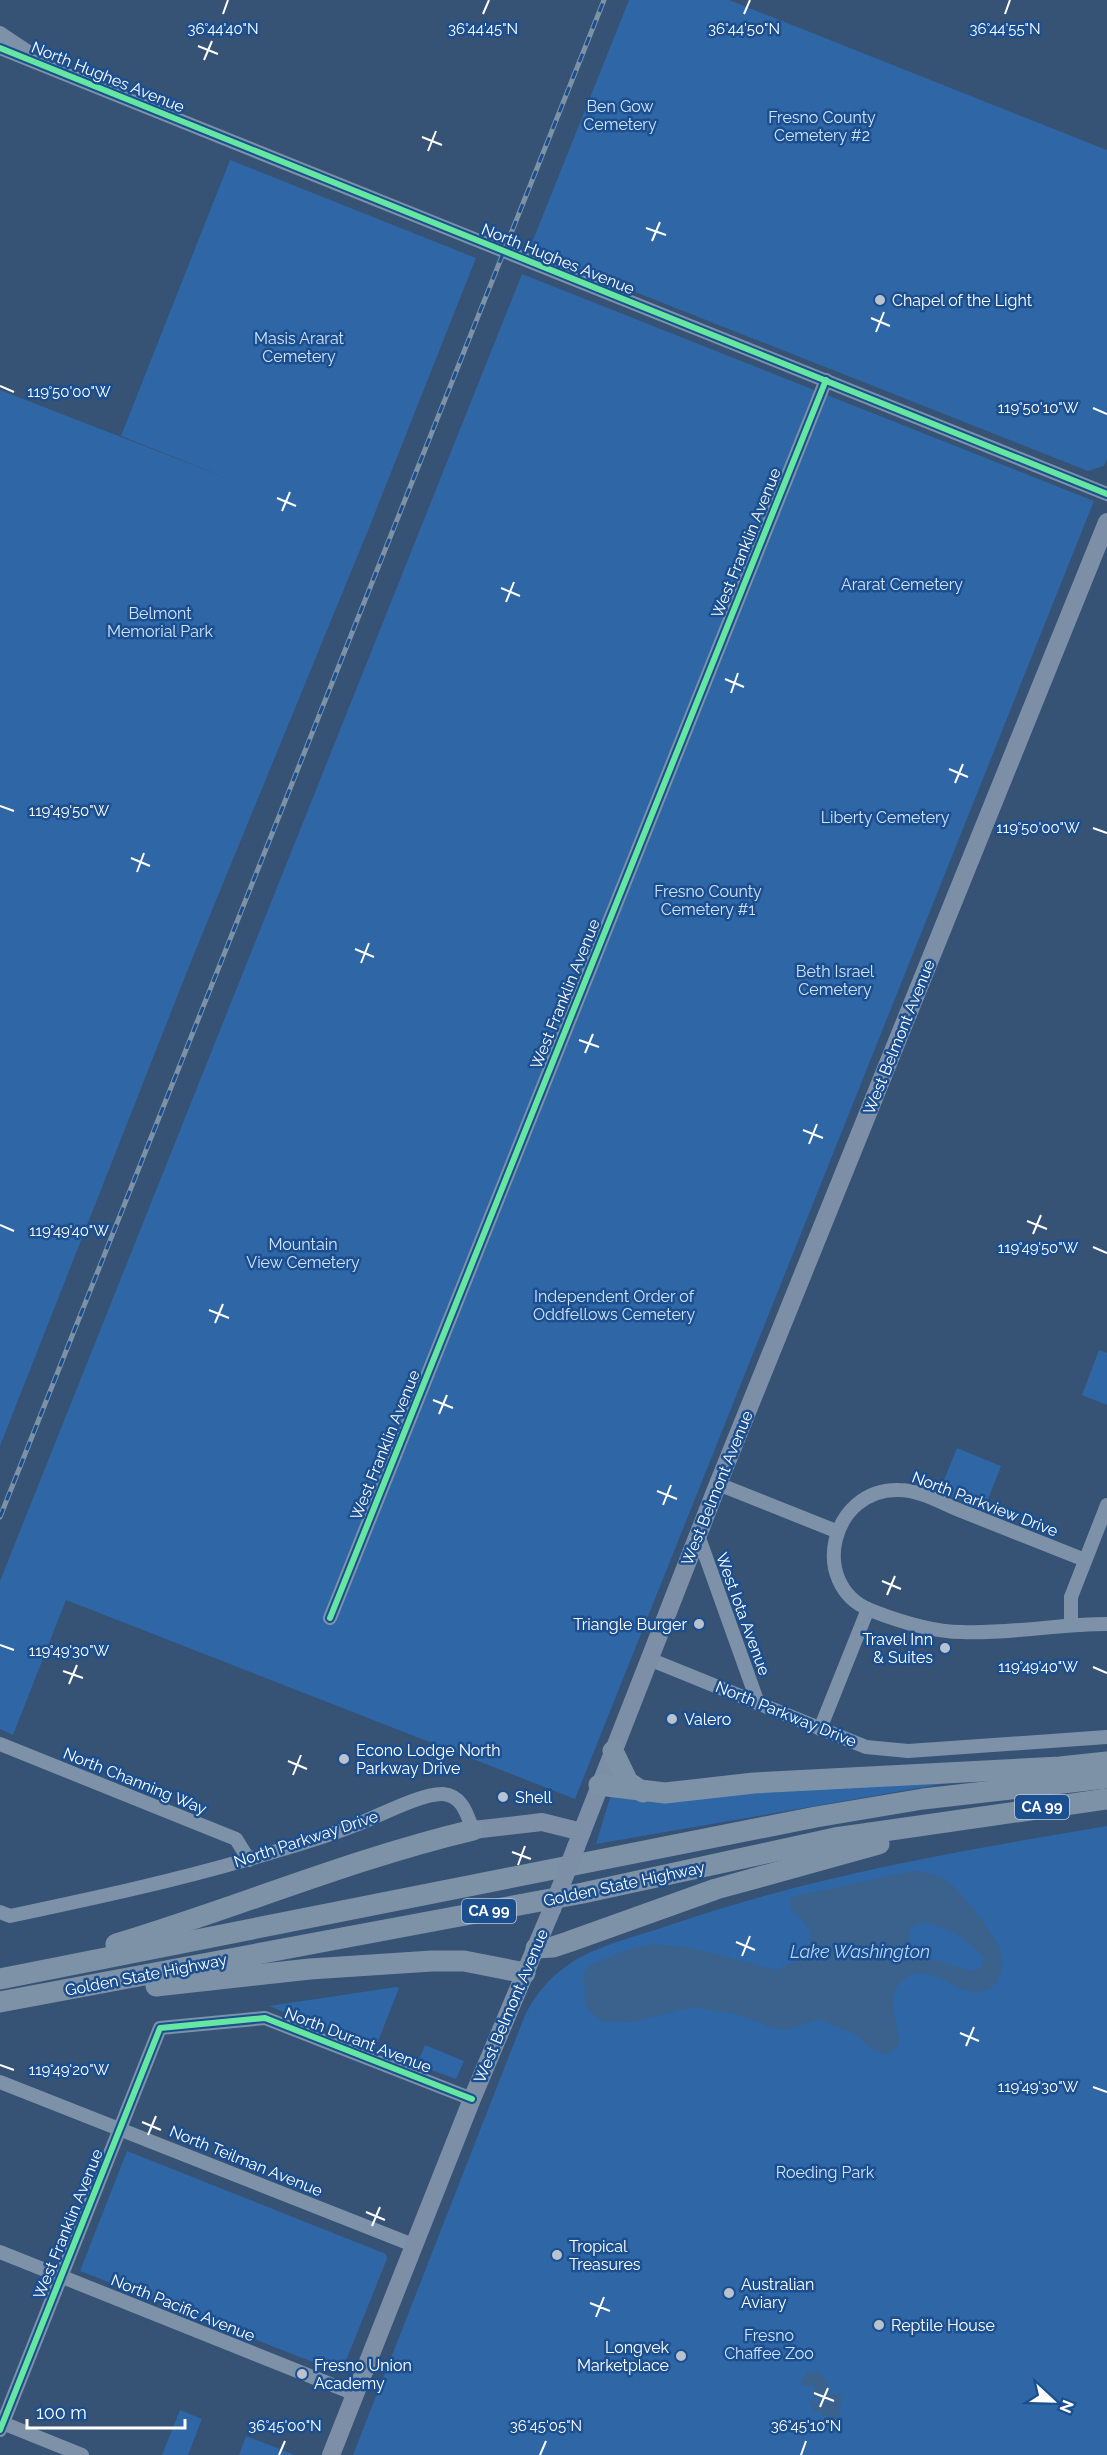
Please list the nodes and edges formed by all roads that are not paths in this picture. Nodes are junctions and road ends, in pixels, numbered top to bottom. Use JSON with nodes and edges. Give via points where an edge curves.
{"nodes":[{"id":1,"x":0,"y":33,"type":"edge"},
{"id":2,"x":0,"y":48,"type":"edge"},
{"id":3,"x":65,"y":74,"type":"junction"},
{"id":4,"x":826,"y":380,"type":"junction"},
{"id":5,"x":1107,"y":494,"type":"edge"},
{"id":6,"x":1107,"y":522,"type":"edge"},
{"id":7,"x":718,"y":1484,"type":"junction"},
{"id":8,"x":1107,"y":1505,"type":"edge"},
{"id":9,"x":836,"y":1531,"type":"junction"},
{"id":10,"x":698,"y":1535,"type":"junction"},
{"id":11,"x":1085,"y":1560,"type":"junction"},
{"id":12,"x":868,"y":1609,"type":"junction"},
{"id":13,"x":330,"y":1618,"type":"dead end"},
{"id":14,"x":1071,"y":1624,"type":"junction"},
{"id":15,"x":1107,"y":1624,"type":"edge"},
{"id":16,"x":649,"y":1659,"type":"junction"},
{"id":17,"x":758,"y":1703,"type":"junction"},
{"id":18,"x":820,"y":1729,"type":"junction"},
{"id":19,"x":1107,"y":1737,"type":"edge"},
{"id":20,"x":0,"y":1744,"type":"edge"},
{"id":21,"x":613,"y":1751,"type":"junction"},
{"id":22,"x":1107,"y":1762,"type":"edge"},
{"id":23,"x":1107,"y":1778,"type":"edge"},
{"id":24,"x":599,"y":1785,"type":"junction"},
{"id":25,"x":643,"y":1792,"type":"junction"},
{"id":26,"x":1107,"y":1798,"type":"edge"},
{"id":27,"x":977,"y":1816,"type":"junction"},
{"id":28,"x":473,"y":1830,"type":"junction"},
{"id":29,"x":579,"y":1840,"type":"junction"},
{"id":30,"x":249,"y":1860,"type":"junction"},
{"id":31,"x":5,"y":1914,"type":"edge"},
{"id":32,"x":536,"y":1948,"type":"junction"},
{"id":33,"x":525,"y":1973,"type":"junction"},
{"id":34,"x":6,"y":1978,"type":"edge"},
{"id":35,"x":0,"y":2003,"type":"edge"},
{"id":36,"x":160,"y":2028,"type":"joint"},
{"id":37,"x":0,"y":2082,"type":"edge"},
{"id":38,"x":472,"y":2099,"type":"junction"},
{"id":39,"x":120,"y":2129,"type":"junction"},
{"id":40,"x":413,"y":2245,"type":"junction"},
{"id":41,"x":0,"y":2252,"type":"edge"},
{"id":42,"x":61,"y":2277,"type":"junction"},
{"id":43,"x":355,"y":2394,"type":"junction"},
{"id":44,"x":1,"y":2425,"type":"edge"},
{"id":45,"x":82,"y":2455,"type":"edge"},
{"id":46,"x":331,"y":2455,"type":"edge"}],
"edges":[{"from":1,"to":3,"type":"street"},
{"from":2,"to":3,"type":"street","name":"North Hughes Avenue"},
{"from":3,"to":4,"type":"street","name":"North Hughes Avenue"},
{"from":4,"to":5,"type":"street","name":"North Hughes Avenue"},
{"from":4,"to":13,"type":"street","name":"West Franklin Avenue"},
{"from":6,"to":7,"type":"main road","name":"West Belmont Avenue"},
{"from":7,"to":9,"type":"street"},
{"from":7,"to":10,"type":"main road","name":"West Belmont Avenue"},
{"from":8,"to":11,"type":"street"},
{"from":9,"to":11,"type":"street","name":"North Parkview Drive","via":[[863,1499],[888,1490],[905,1490]]},
{"from":9,"to":12,"type":"street","via":[[834,1553],[840,1580],[854,1599]]},
{"from":10,"to":16,"type":"main road","name":"West Belmont Avenue"},
{"from":10,"to":17,"type":"street","name":"West Iota Avenue"},
{"from":11,"to":14,"type":"street","via":[[1071,1597]]},
{"from":12,"to":14,"type":"street","via":[[960,1632]]},
{"from":12,"to":18,"type":"street"},
{"from":14,"to":15,"type":"street"},
{"from":16,"to":17,"type":"street","name":"North Parkway Drive"},
{"from":16,"to":21,"type":"main road","name":"West Belmont Avenue"},
{"from":17,"to":18,"type":"street","name":"North Parkway Drive"},
{"from":18,"to":19,"type":"street","name":"North Parkway Drive","via":[[866,1747],[908,1751]]},
{"from":20,"to":30,"type":"street","name":"North Channing Way","via":[[236,1839]]},
{"from":21,"to":24,"type":"main road","name":"West Belmont Avenue"},
{"from":21,"to":25,"type":"highway","via":[[628,1782]]},
{"from":22,"to":25,"type":"highway"},
{"from":23,"to":34,"type":"highway","name":"Golden State Highway","number":"CA 99","via":[[923,1799],[816,1817]]},
{"from":24,"to":25,"type":"highway"},
{"from":24,"to":29,"type":"main road","name":"West Belmont Avenue"},
{"from":26,"to":27,"type":"highway","name":"Golden State Highway","number":"CA 99"},
{"from":27,"to":32,"type":"highway","via":[[716,1889],[553,1947]]},
{"from":27,"to":35,"type":"highway","name":"Golden State Highway","number":"CA 99","via":[[835,1838],[583,1893]]},
{"from":28,"to":29,"type":"main road","via":[[542,1822]]},
{"from":28,"to":30,"type":"street","name":"North Parkway Drive","via":[[461,1803],[442,1794]]},
{"from":28,"to":34,"type":"highway","via":[[416,1844],[173,1927]]},
{"from":29,"to":32,"type":"main road","name":"West Belmont Avenue","bridge":true},
{"from":30,"to":31,"type":"street","name":"North Parkway Drive","via":[[124,1892]]},
{"from":32,"to":33,"type":"main road","name":"West Belmont Avenue"},
{"from":33,"to":35,"type":"highway","via":[[464,1961],[432,1961],[310,1969]]},
{"from":33,"to":38,"type":"main road","name":"West Belmont Avenue"},
{"from":36,"to":38,"type":"street","name":"North Durant Avenue","via":[[265,2018]]},
{"from":36,"to":39,"type":"street","name":"West Franklin Avenue"},
{"from":37,"to":39,"type":"street","name":"North Teilman Avenue"},
{"from":38,"to":40,"type":"main road","name":"West Belmont Avenue"},
{"from":39,"to":40,"type":"street","name":"North Teilman Avenue"},
{"from":39,"to":42,"type":"street","name":"West Franklin Avenue"},
{"from":40,"to":43,"type":"main road","name":"West Belmont Avenue"},
{"from":41,"to":42,"type":"street","name":"North Pacific Avenue"},
{"from":42,"to":43,"type":"street","name":"North Pacific Avenue"},
{"from":42,"to":44,"type":"street","name":"West Franklin Avenue"},
{"from":43,"to":46,"type":"main road","name":"West Belmont Avenue"},
{"from":44,"to":45,"type":"street"}]}
